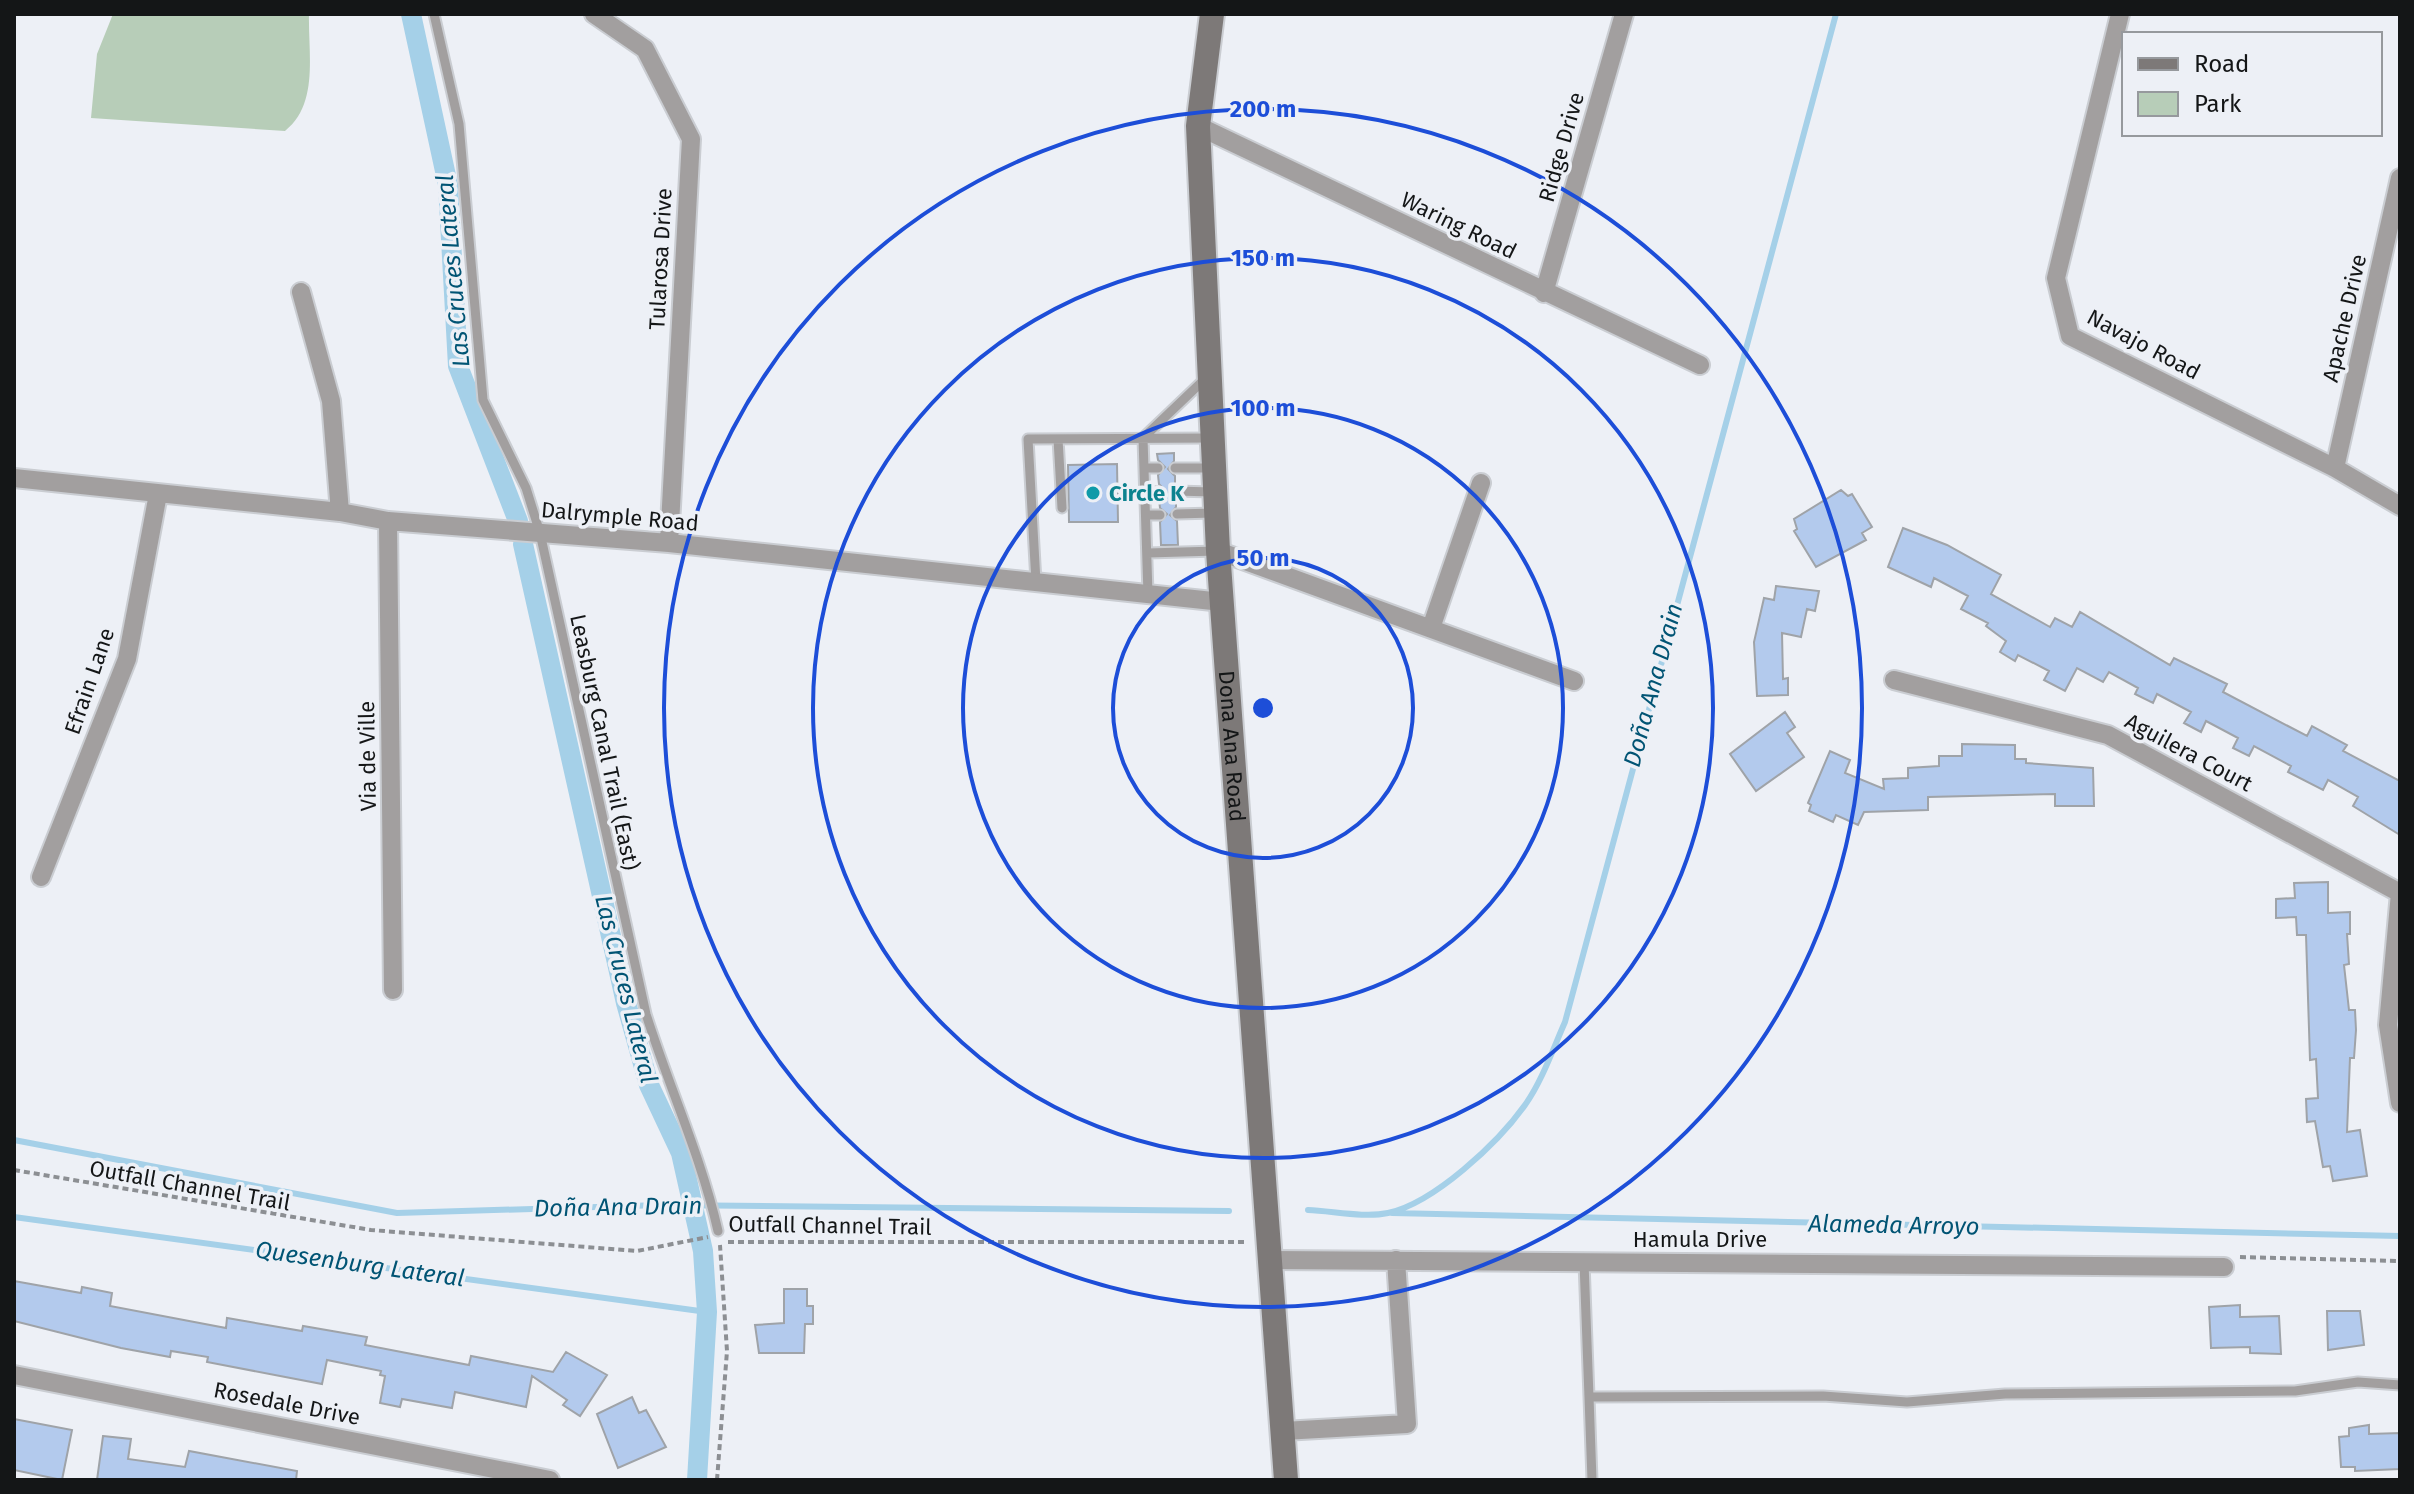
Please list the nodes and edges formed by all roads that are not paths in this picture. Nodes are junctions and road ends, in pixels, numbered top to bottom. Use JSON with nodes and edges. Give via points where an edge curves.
{"nodes":[{"id":1,"x":434,"y":14,"type":"edge"},
{"id":2,"x":594,"y":14,"type":"edge"},
{"id":3,"x":1212,"y":14,"type":"edge"},
{"id":4,"x":1624,"y":14,"type":"edge"},
{"id":5,"x":2120,"y":14,"type":"edge"},
{"id":6,"x":1198,"y":126,"type":"junction"},
{"id":7,"x":2400,"y":178,"type":"edge"},
{"id":8,"x":301,"y":292,"type":"dead end"},
{"id":9,"x":1544,"y":293,"type":"junction"},
{"id":10,"x":1700,"y":365,"type":"dead end"},
{"id":11,"x":1210,"y":375,"type":"junction"},
{"id":12,"x":1143,"y":438,"type":"junction"},
{"id":13,"x":1212,"y":438,"type":"junction"},
{"id":14,"x":1058,"y":439,"type":"junction"},
{"id":15,"x":1144,"y":468,"type":"junction"},
{"id":16,"x":1158,"y":468,"type":"dead end"},
{"id":17,"x":1175,"y":468,"type":"dead end"},
{"id":18,"x":2335,"y":468,"type":"junction"},
{"id":19,"x":14,"y":478,"type":"edge"},
{"id":20,"x":1481,"y":483,"type":"dead end"},
{"id":21,"x":1145,"y":491,"type":"junction"},
{"id":22,"x":1176,"y":491,"type":"dead end"},
{"id":23,"x":1215,"y":491,"type":"junction"},
{"id":24,"x":1159,"y":492,"type":"dead end"},
{"id":25,"x":158,"y":494,"type":"junction"},
{"id":26,"x":2400,"y":506,"type":"edge"},
{"id":27,"x":1062,"y":508,"type":"dead end"},
{"id":28,"x":340,"y":512,"type":"junction"},
{"id":29,"x":1177,"y":514,"type":"dead end"},
{"id":30,"x":1146,"y":515,"type":"junction"},
{"id":31,"x":1160,"y":515,"type":"dead end"},
{"id":32,"x":388,"y":521,"type":"junction"},
{"id":33,"x":540,"y":533,"type":"junction"},
{"id":34,"x":669,"y":543,"type":"junction"},
{"id":35,"x":1218,"y":551,"type":"junction"},
{"id":36,"x":1148,"y":553,"type":"junction"},
{"id":37,"x":1036,"y":582,"type":"junction"},
{"id":38,"x":1148,"y":594,"type":"junction"},
{"id":39,"x":1222,"y":602,"type":"junction"},
{"id":40,"x":1431,"y":628,"type":"junction"},
{"id":41,"x":1894,"y":680,"type":"dead end"},
{"id":42,"x":1574,"y":681,"type":"dead end"},
{"id":43,"x":41,"y":877,"type":"dead end"},
{"id":44,"x":2400,"y":893,"type":"edge"},
{"id":45,"x":393,"y":990,"type":"dead end"},
{"id":46,"x":2400,"y":1103,"type":"edge"},
{"id":47,"x":718,"y":1235,"type":"road end"},
{"id":48,"x":1270,"y":1251,"type":"junction"},
{"id":49,"x":1396,"y":1260,"type":"junction"},
{"id":50,"x":1584,"y":1262,"type":"junction"},
{"id":51,"x":2224,"y":1267,"type":"dead end"},
{"id":52,"x":14,"y":1375,"type":"edge"},
{"id":53,"x":2400,"y":1385,"type":"edge"},
{"id":54,"x":1589,"y":1397,"type":"junction"},
{"id":55,"x":1283,"y":1431,"type":"junction"},
{"id":56,"x":550,"y":1480,"type":"edge"},
{"id":57,"x":1286,"y":1480,"type":"edge"},
{"id":58,"x":1592,"y":1480,"type":"edge"}],
"edges":[{"from":1,"to":33,"type":"lane","name":"Leasburg Canal Trail (East)","via":[[459,124],[483,400],[526,488]]},
{"from":2,"to":34,"type":"street","name":"Tularosa Drive","via":[[645,49],[691,139]]},
{"from":3,"to":6,"type":"street","name":"Dona Ana Road"},
{"from":4,"to":9,"type":"street","name":"Ridge Drive"},
{"from":5,"to":18,"type":"street","name":"Navajo Road","via":[[2056,278],[2070,336]]},
{"from":6,"to":9,"type":"street","name":"Waring Road"},
{"from":6,"to":11,"type":"street","name":"Dona Ana Road"},
{"from":7,"to":18,"type":"street","name":"Apache Drive"},
{"from":8,"to":28,"type":"street","via":[[331,401]]},
{"from":9,"to":10,"type":"street","name":"Waring Road"},
{"from":11,"to":12,"type":"lane"},
{"from":11,"to":13,"type":"street","name":"Dona Ana Road"},
{"from":12,"to":13,"type":"lane"},
{"from":12,"to":14,"type":"lane"},
{"from":12,"to":15,"type":"lane"},
{"from":13,"to":23,"type":"street","name":"Dona Ana Road"},
{"from":14,"to":27,"type":"lane"},
{"from":14,"to":37,"type":"lane","via":[[1028,439]]},
{"from":15,"to":16,"type":"lane"},
{"from":15,"to":21,"type":"lane"},
{"from":17,"to":23,"type":"lane"},
{"from":18,"to":26,"type":"street","name":"Navajo Road"},
{"from":19,"to":25,"type":"street","name":"Dalrymple Road"},
{"from":20,"to":40,"type":"street"},
{"from":21,"to":24,"type":"lane"},
{"from":21,"to":30,"type":"lane"},
{"from":22,"to":23,"type":"lane"},
{"from":23,"to":29,"type":"lane"},
{"from":23,"to":35,"type":"street","name":"Dona Ana Road"},
{"from":25,"to":28,"type":"street","name":"Dalrymple Road"},
{"from":25,"to":43,"type":"street","name":"Efrain Lane","via":[[127,659]]},
{"from":28,"to":32,"type":"street","name":"Dalrymple Road"},
{"from":30,"to":31,"type":"lane"},
{"from":30,"to":36,"type":"lane"},
{"from":32,"to":33,"type":"street","name":"Dalrymple Road"},
{"from":32,"to":45,"type":"street","name":"Via de Ville"},
{"from":33,"to":34,"type":"street","name":"Dalrymple Road"},
{"from":33,"to":47,"type":"lane","name":"Leasburg Canal Trail (East)","via":[[646,1014],[706,1179]]},
{"from":34,"to":37,"type":"street","name":"Dalrymple Road"},
{"from":35,"to":36,"type":"lane"},
{"from":35,"to":39,"type":"street","name":"Dona Ana Road"},
{"from":35,"to":40,"type":"street"},
{"from":36,"to":38,"type":"lane"},
{"from":37,"to":38,"type":"street","name":"Dalrymple Road"},
{"from":38,"to":39,"type":"street","name":"Dalrymple Road"},
{"from":39,"to":48,"type":"street","name":"Dona Ana Road"},
{"from":40,"to":42,"type":"street"},
{"from":41,"to":44,"type":"street","name":"Aguilera Court","via":[[2108,735]]},
{"from":44,"to":46,"type":"street","via":[[2388,1025]]},
{"from":48,"to":49,"type":"street","name":"Hamula Drive"},
{"from":48,"to":55,"type":"street","name":"Dona Ana Road"},
{"from":49,"to":50,"type":"street","name":"Hamula Drive"},
{"from":49,"to":55,"type":"street","via":[[1407,1424]]},
{"from":50,"to":51,"type":"street","name":"Hamula Drive"},
{"from":50,"to":54,"type":"lane"},
{"from":52,"to":56,"type":"street","name":"Rosedale Drive"},
{"from":53,"to":54,"type":"lane","via":[[2005,1394],[1907,1402],[1823,1396]]},
{"from":54,"to":58,"type":"lane"},
{"from":55,"to":57,"type":"street","name":"Dona Ana Road"}]}
